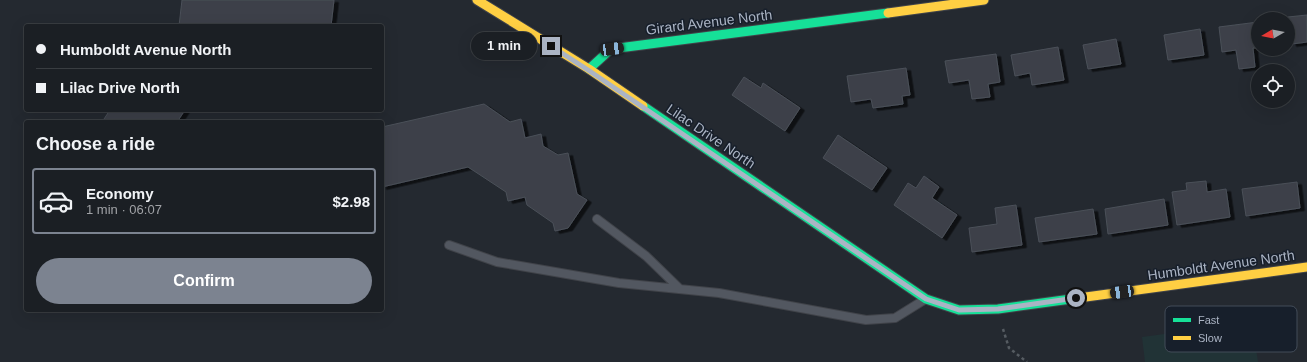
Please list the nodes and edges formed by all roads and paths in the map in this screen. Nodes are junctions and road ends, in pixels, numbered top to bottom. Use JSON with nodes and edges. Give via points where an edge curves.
{"nodes":[{"id":1,"x":477,"y":0,"type":"edge"},
{"id":2,"x":984,"y":0,"type":"edge"},
{"id":3,"x":588,"y":70,"type":"junction"},
{"id":4,"x":597,"y":219,"type":"dead end"},
{"id":5,"x":449,"y":245,"type":"dead end"},
{"id":6,"x":1307,"y":267,"type":"edge"},
{"id":7,"x":680,"y":289,"type":"junction"},
{"id":8,"x":926,"y":299,"type":"junction"},
{"id":9,"x":998,"y":309,"type":"junction"},
{"id":10,"x":1027,"y":362,"type":"edge"}],
"edges":[{"from":1,"to":3,"type":"street","name":"Lilac Drive North"},
{"from":2,"to":3,"type":"street","name":"Girard Avenue North","via":[[612,49]]},
{"from":3,"to":8,"type":"street","name":"Lilac Drive North"},
{"from":4,"to":7,"type":"lane","via":[[646,256]]},
{"from":5,"to":7,"type":"lane","via":[[497,262],[619,283]]},
{"from":6,"to":9,"type":"street","name":"Humboldt Avenue North"},
{"from":7,"to":8,"type":"lane","via":[[719,293],[866,320],[896,318]]},
{"from":8,"to":9,"type":"street","name":"Humboldt Avenue North","via":[[959,310]]},
{"from":9,"to":10,"type":"path","via":[[1006,342]]}]}
